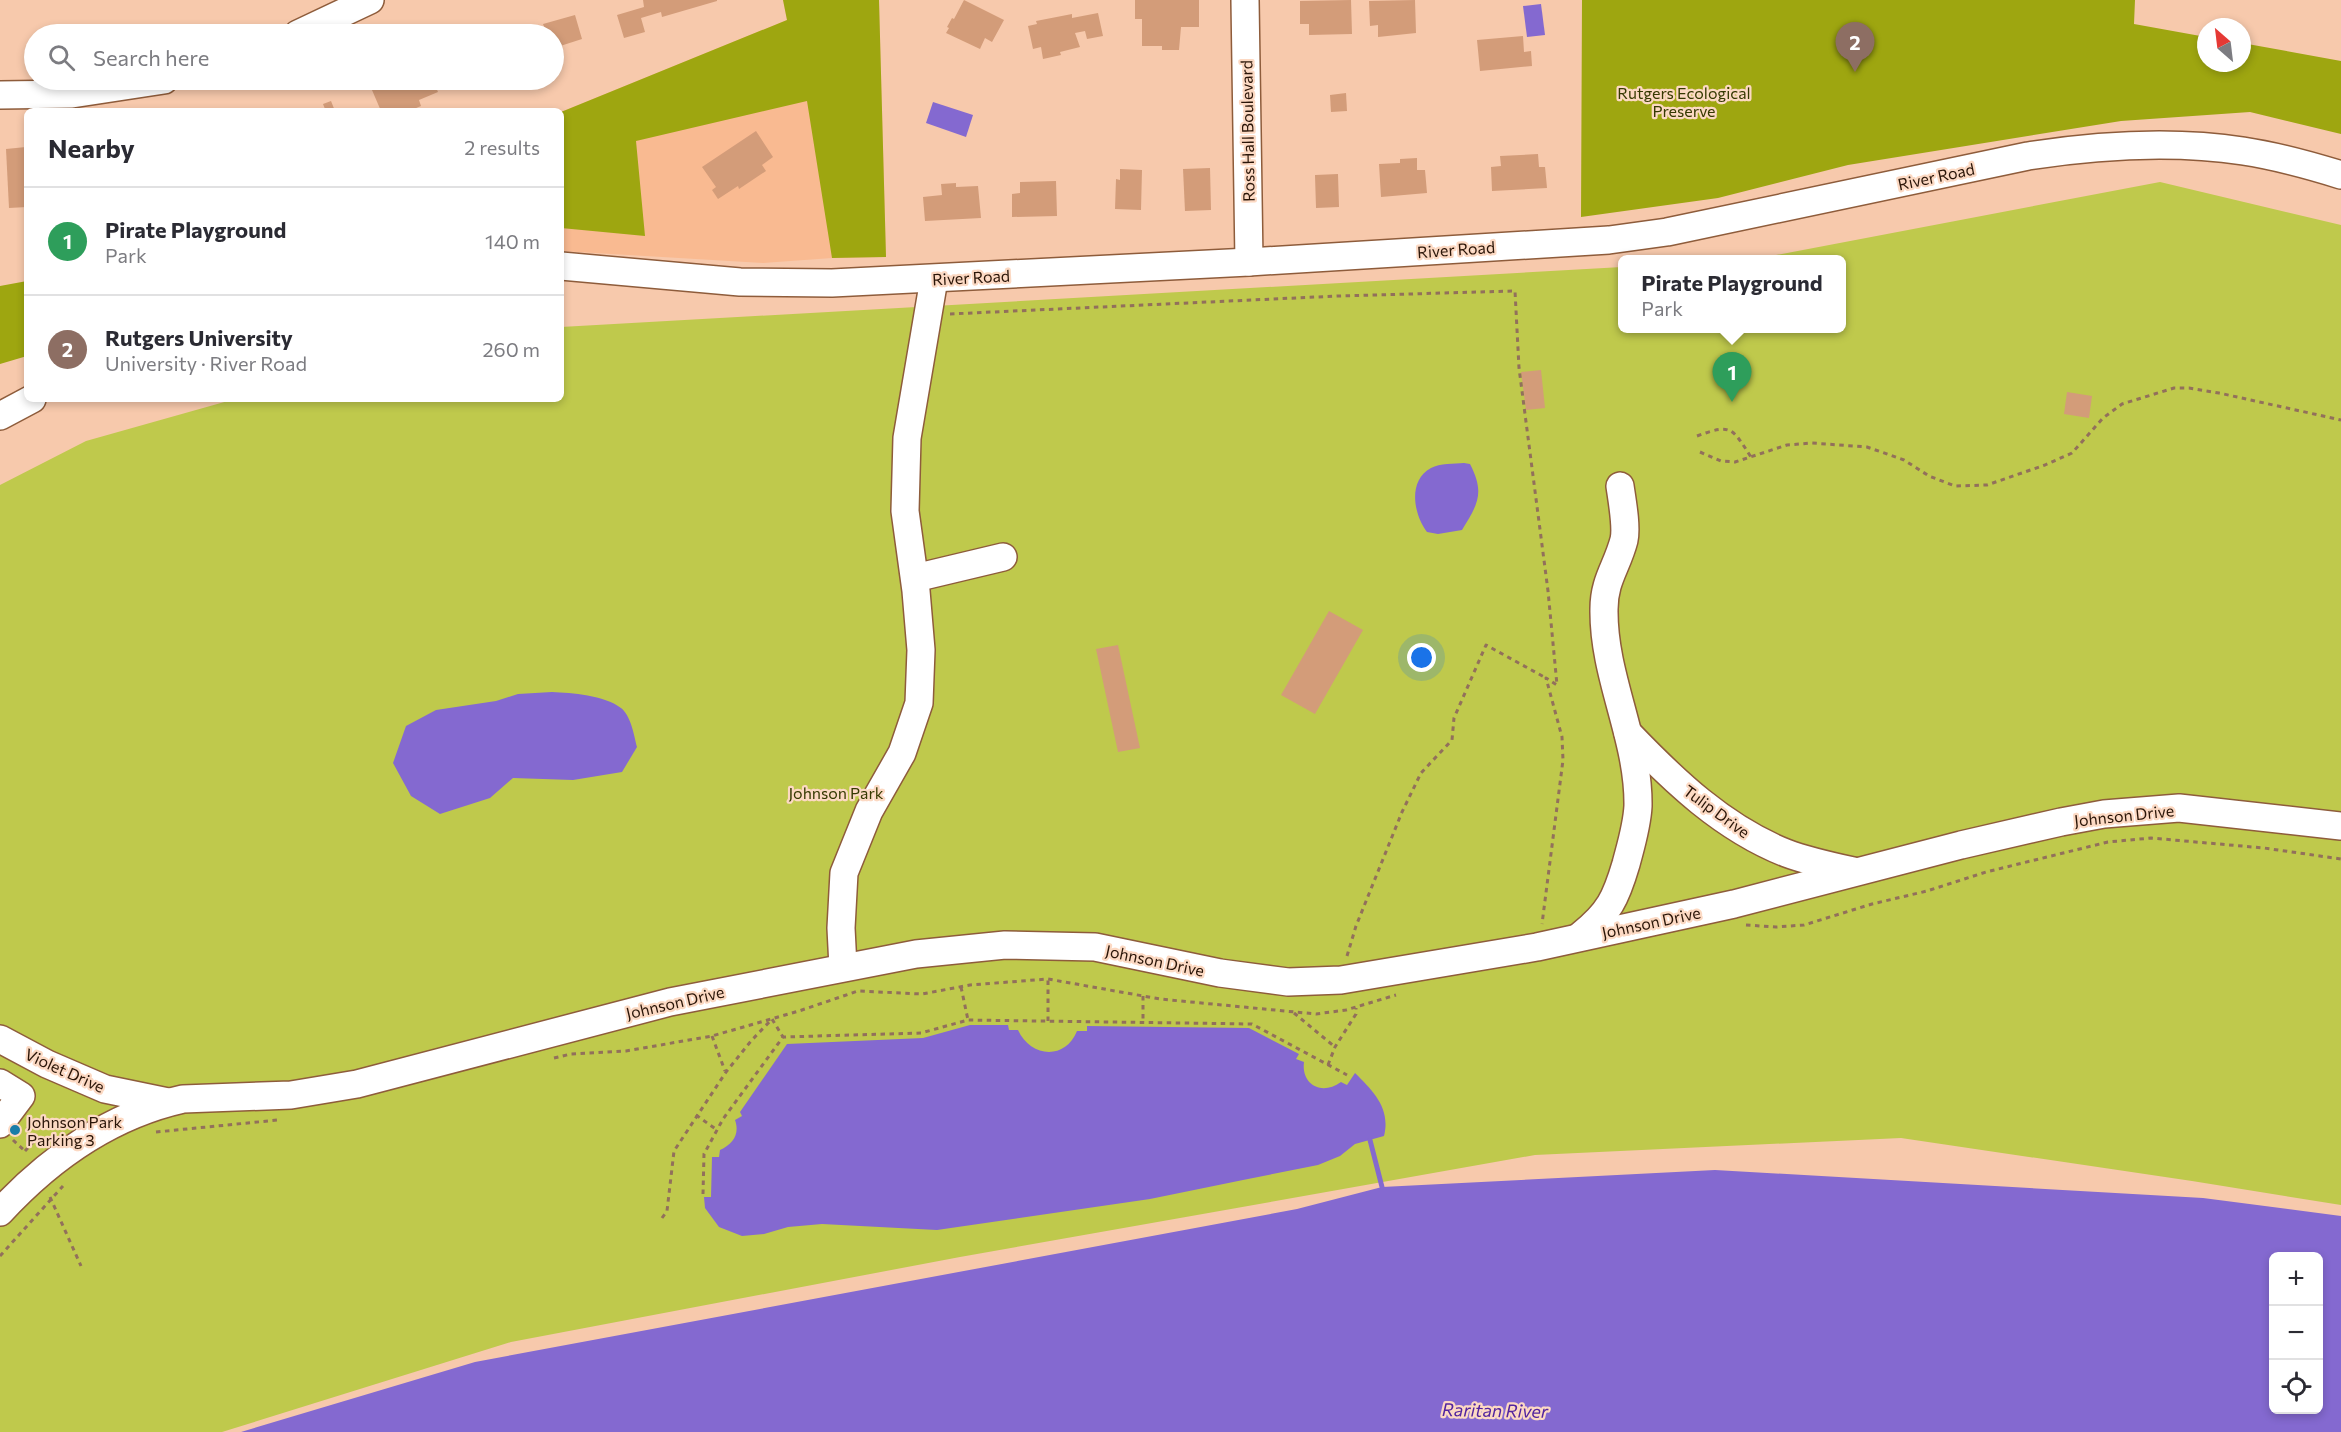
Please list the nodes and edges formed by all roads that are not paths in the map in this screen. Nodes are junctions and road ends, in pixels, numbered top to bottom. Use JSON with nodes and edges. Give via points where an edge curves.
{"nodes":[{"id":1,"x":370,"y":0,"type":"edge"},
{"id":2,"x":1245,"y":0,"type":"edge"},
{"id":3,"x":319,"y":24,"type":"edge"},
{"id":4,"x":98,"y":90,"type":"edge"},
{"id":5,"x":0,"y":95,"type":"edge"},
{"id":6,"x":2341,"y":175,"type":"edge"},
{"id":7,"x":1249,"y":262,"type":"junction"},
{"id":8,"x":564,"y":266,"type":"edge"},
{"id":9,"x":934,"y":279,"type":"junction"},
{"id":10,"x":24,"y":401,"type":"edge"},
{"id":11,"x":26,"y":402,"type":"edge"},
{"id":12,"x":0,"y":408,"type":"edge"},
{"id":13,"x":0,"y":416,"type":"edge"},
{"id":14,"x":1620,"y":486,"type":"dead end"},
{"id":15,"x":1003,"y":557,"type":"dead end"},
{"id":16,"x":915,"y":578,"type":"junction"},
{"id":17,"x":1628,"y":733,"type":"junction"},
{"id":18,"x":2341,"y":826,"type":"edge"},
{"id":19,"x":1857,"y":872,"type":"junction"},
{"id":20,"x":1577,"y":938,"type":"junction"},
{"id":21,"x":843,"y":967,"type":"junction"},
{"id":22,"x":0,"y":1039,"type":"edge"},
{"id":23,"x":47,"y":1064,"type":"junction"},
{"id":24,"x":10,"y":1090,"type":"edge"},
{"id":25,"x":168,"y":1102,"type":"junction"},
{"id":26,"x":3,"y":1129,"type":"edge"},
{"id":27,"x":0,"y":1212,"type":"edge"}],
"edges":[{"from":1,"to":3,"type":"street"},
{"from":2,"to":7,"type":"street","name":"Ross Hall Boulevard"},
{"from":4,"to":5,"type":"street"},
{"from":6,"to":7,"type":"street","name":"River Road","via":[[2244,151],[2190,146],[2081,148],[1666,232],[1609,240]]},
{"from":7,"to":9,"type":"street","name":"River Road"},
{"from":8,"to":9,"type":"street","name":"River Road","via":[[740,282],[832,284]]},
{"from":9,"to":16,"type":"street","via":[[907,438],[905,511]]},
{"from":10,"to":12,"type":"street"},
{"from":11,"to":13,"type":"street"},
{"from":14,"to":17,"type":"street","name":"Tulip Drive","via":[[1625,538],[1606,584],[1604,609],[1606,651]]},
{"from":15,"to":16,"type":"street"},
{"from":16,"to":21,"type":"street","via":[[921,650],[919,702],[902,753],[869,811],[844,873]]},
{"from":17,"to":19,"type":"street","name":"Tulip Drive","via":[[1666,773],[1741,832],[1786,853]]},
{"from":17,"to":20,"type":"street","name":"Tulip Drive","via":[[1638,806],[1635,832],[1607,912]]},
{"from":18,"to":19,"type":"street","name":"Johnson Drive","via":[[2178,808],[2104,814]]},
{"from":19,"to":20,"type":"street","name":"Johnson Drive"},
{"from":20,"to":21,"type":"street","name":"Johnson Drive","via":[[1341,980],[1298,982],[1220,973],[1095,947],[1005,945],[916,954]]},
{"from":21,"to":25,"type":"street","name":"Johnson Drive","via":[[670,1002],[357,1084],[291,1095]]},
{"from":22,"to":23,"type":"street","name":"Violet Drive"},
{"from":23,"to":24,"type":"street"},
{"from":23,"to":25,"type":"street","name":"Violet Drive","via":[[105,1089]]},
{"from":24,"to":26,"type":"street"},
{"from":25,"to":27,"type":"street","name":"Johnson Drive","via":[[113,1123],[79,1142]]}]}
